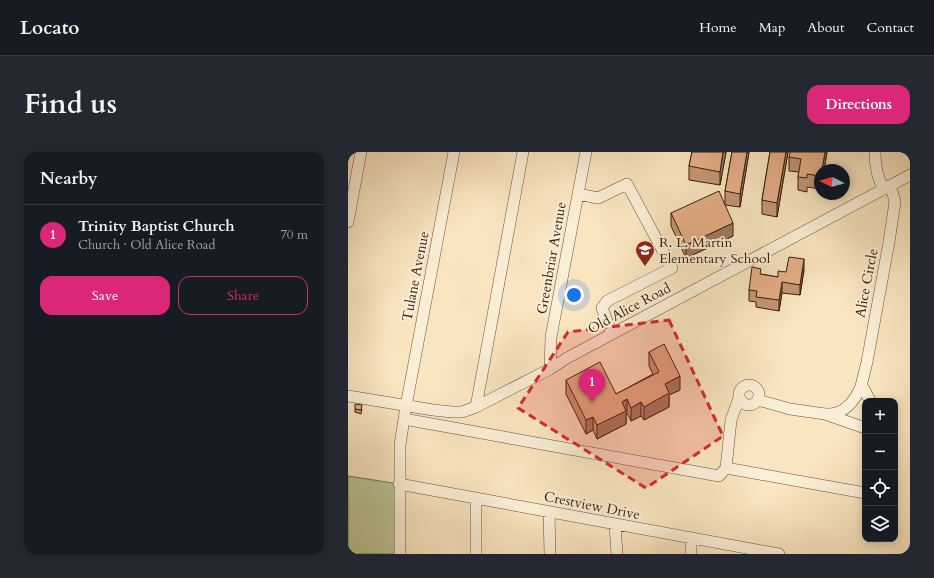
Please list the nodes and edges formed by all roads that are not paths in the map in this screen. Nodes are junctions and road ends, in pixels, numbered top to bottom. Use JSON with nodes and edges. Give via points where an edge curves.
{"nodes":[{"id":1,"x":361,"y":152,"type":"edge"},
{"id":2,"x":454,"y":152,"type":"edge"},
{"id":3,"x":523,"y":152,"type":"edge"},
{"id":4,"x":586,"y":152,"type":"edge"},
{"id":5,"x":875,"y":152,"type":"edge"},
{"id":6,"x":910,"y":175,"type":"edge"},
{"id":7,"x":886,"y":188,"type":"junction"},
{"id":8,"x":578,"y":194,"type":"junction"},
{"id":9,"x":348,"y":222,"type":"edge"},
{"id":10,"x":612,"y":334,"type":"junction"},
{"id":11,"x":550,"y":369,"type":"junction"},
{"id":12,"x":861,"y":386,"type":"junction"},
{"id":13,"x":348,"y":396,"type":"edge"},
{"id":14,"x":739,"y":398,"type":"junction"},
{"id":15,"x":868,"y":398,"type":"edge"},
{"id":16,"x":758,"y":400,"type":"junction"},
{"id":17,"x":406,"y":406,"type":"junction"},
{"id":18,"x":476,"y":407,"type":"junction"},
{"id":19,"x":826,"y":414,"type":"junction"},
{"id":20,"x":404,"y":419,"type":"junction"},
{"id":21,"x":862,"y":427,"type":"edge"},
{"id":22,"x":726,"y":468,"type":"junction"},
{"id":23,"x":400,"y":484,"type":"junction"},
{"id":24,"x":862,"y":492,"type":"edge"},
{"id":25,"x":476,"y":498,"type":"junction"},
{"id":26,"x":549,"y":512,"type":"junction"},
{"id":27,"x":615,"y":524,"type":"junction"},
{"id":28,"x":691,"y":538,"type":"junction"},
{"id":29,"x":758,"y":552,"type":"edge"},
{"id":30,"x":400,"y":554,"type":"edge"},
{"id":31,"x":476,"y":554,"type":"edge"},
{"id":32,"x":550,"y":554,"type":"edge"},
{"id":33,"x":617,"y":554,"type":"edge"},
{"id":34,"x":690,"y":554,"type":"edge"},
{"id":35,"x":779,"y":554,"type":"edge"}],
"edges":[{"from":1,"to":9,"type":"street"},
{"from":2,"to":17,"type":"street","name":"Tulane Avenue"},
{"from":3,"to":18,"type":"street"},
{"from":4,"to":8,"type":"street","name":"Greenbriar Avenue"},
{"from":5,"to":7,"type":"street","name":"Alice Circle","via":[[880,182]]},
{"from":6,"to":7,"type":"street","name":"Old Alice Road"},
{"from":7,"to":10,"type":"street","name":"Old Alice Road"},
{"from":7,"to":12,"type":"street","name":"Alice Circle","via":[[893,194],[894,202],[889,242]]},
{"from":8,"to":10,"type":"street","via":[[598,198],[627,184],[672,268],[607,301],[602,308]]},
{"from":8,"to":11,"type":"street","name":"Greenbriar Avenue","via":[[551,338]]},
{"from":10,"to":11,"type":"street","name":"Old Alice Road"},
{"from":11,"to":18,"type":"street","name":"Old Alice Road"},
{"from":12,"to":15,"type":"street"},
{"from":12,"to":19,"type":"street","name":"Alice Circle","via":[[848,407],[839,412]]},
{"from":13,"to":17,"type":"street","name":"Old Alice Road"},
{"from":14,"to":16,"type":"street","name":"Alice Circle","via":[[749,405]]},
{"from":14,"to":16,"type":"street","via":[[742,387],[747,384],[758,388]]},
{"from":14,"to":22,"type":"street","via":[[731,420]]},
{"from":16,"to":19,"type":"street","name":"Alice Circle","via":[[790,409]]},
{"from":17,"to":18,"type":"street","name":"Old Alice Road","via":[[452,412],[462,412]]},
{"from":17,"to":20,"type":"street","name":"Tulane Avenue"},
{"from":19,"to":21,"type":"street","name":"Alice Circle"},
{"from":20,"to":22,"type":"street","via":[[719,476]]},
{"from":20,"to":23,"type":"street","name":"Tulane Avenue","via":[[400,445]]},
{"from":22,"to":24,"type":"street"},
{"from":23,"to":25,"type":"street","name":"Crestview Drive"},
{"from":23,"to":30,"type":"street","name":"Tulane Avenue"},
{"from":25,"to":26,"type":"street","name":"Crestview Drive"},
{"from":25,"to":31,"type":"street"},
{"from":26,"to":27,"type":"street","name":"Crestview Drive"},
{"from":26,"to":32,"type":"street"},
{"from":27,"to":28,"type":"street","name":"Crestview Drive"},
{"from":27,"to":33,"type":"street"},
{"from":28,"to":29,"type":"street","name":"Crestview Drive"},
{"from":28,"to":34,"type":"street"},
{"from":29,"to":35,"type":"street","name":"Crestview Drive"}]}
